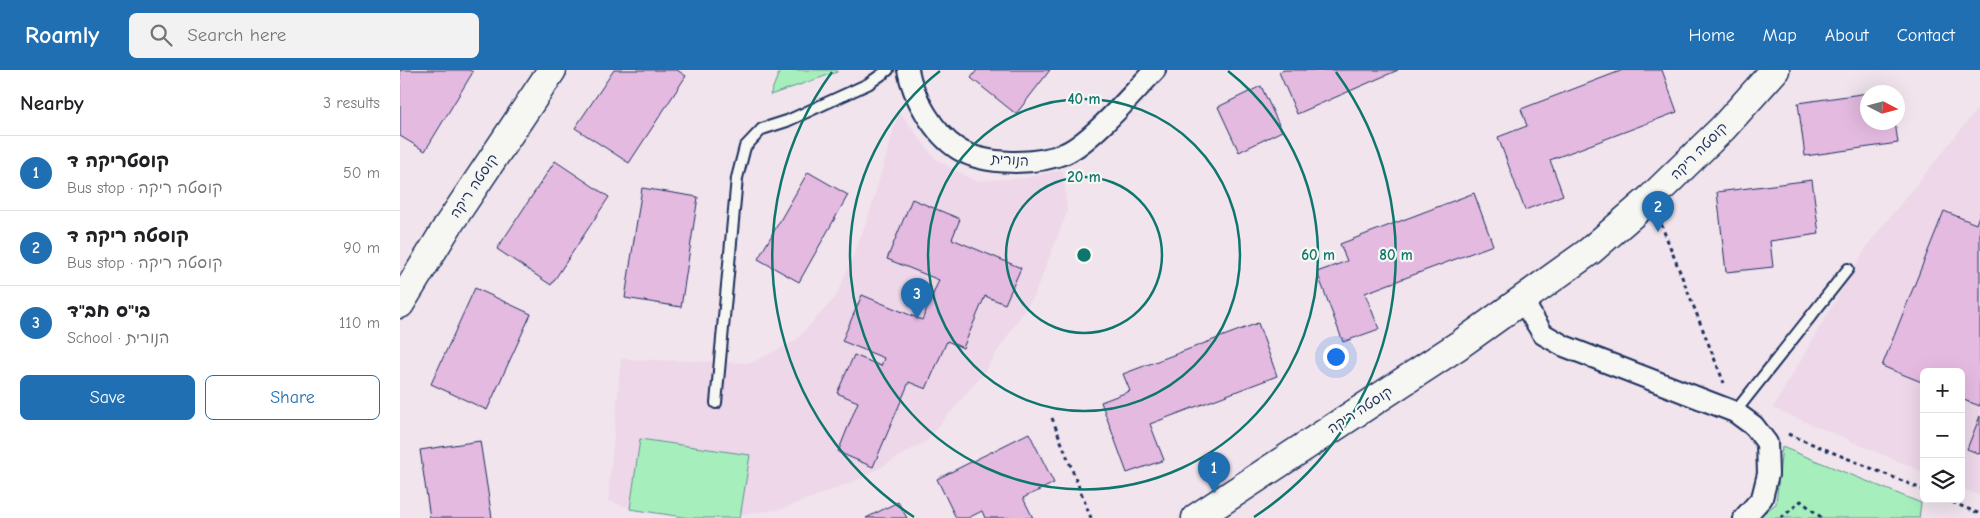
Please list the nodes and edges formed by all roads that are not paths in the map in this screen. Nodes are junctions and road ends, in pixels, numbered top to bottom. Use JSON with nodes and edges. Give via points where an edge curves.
{"nodes":[{"id":1,"x":552,"y":70,"type":"edge"},
{"id":2,"x":888,"y":70,"type":"edge"},
{"id":3,"x":908,"y":70,"type":"edge"},
{"id":4,"x":1155,"y":70,"type":"edge"},
{"id":5,"x":1775,"y":70,"type":"edge"},
{"id":6,"x":1848,"y":269,"type":"dead end"},
{"id":7,"x":1522,"y":300,"type":"junction"},
{"id":8,"x":400,"y":304,"type":"edge"},
{"id":9,"x":716,"y":403,"type":"dead end"},
{"id":10,"x":1735,"y":412,"type":"junction"},
{"id":11,"x":1196,"y":518,"type":"edge"},
{"id":12,"x":1744,"y":518,"type":"edge"}],
"edges":[{"from":1,"to":8,"type":"street","name":"קוסטה ריקה","via":[[447,227]]},
{"from":2,"to":9,"type":"lane","via":[[868,84],[762,129],[744,147],[737,178]]},
{"from":3,"to":4,"type":"street","name":"הנורית","via":[[921,106],[936,129],[958,149],[981,158],[1008,162],[1038,162],[1067,152],[1090,135]]},
{"from":5,"to":7,"type":"street","name":"קוסטה ריקה","via":[[1723,128],[1651,198],[1590,251]]},
{"from":6,"to":10,"type":"lane"},
{"from":7,"to":10,"type":"street","via":[[1543,334],[1564,346]]},
{"from":7,"to":11,"type":"street","name":"קוסטה ריקה"},
{"from":10,"to":12,"type":"street","via":[[1754,426],[1768,443],[1768,474],[1762,498]]}]}
